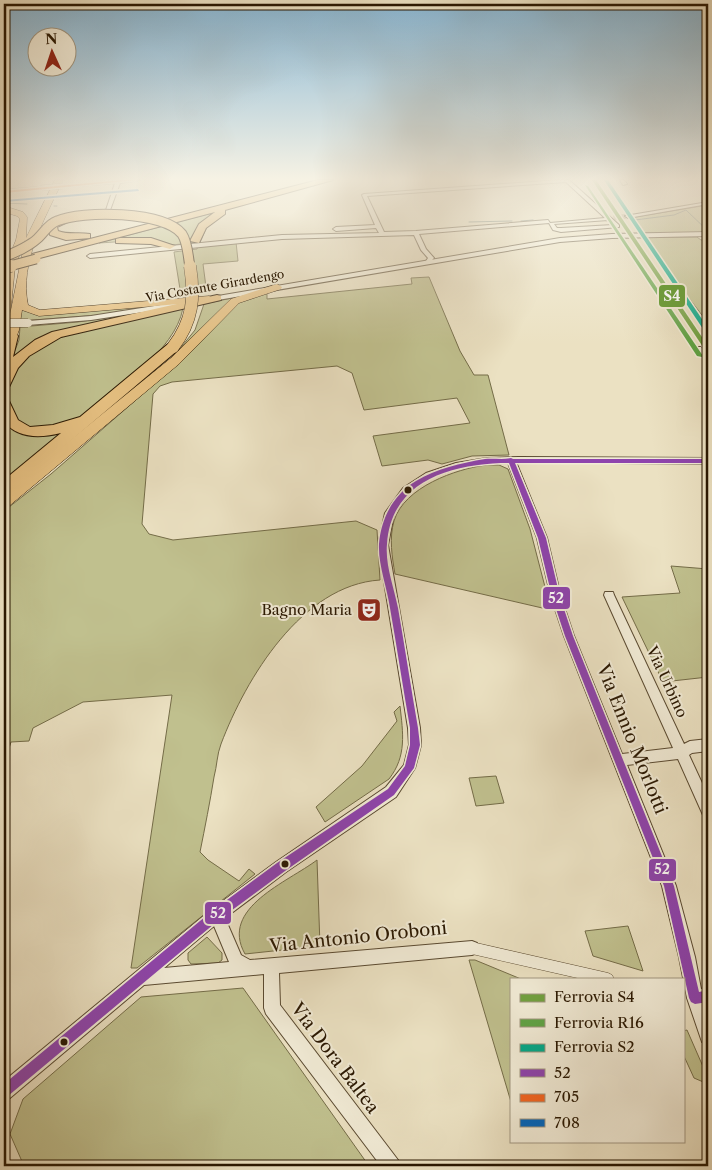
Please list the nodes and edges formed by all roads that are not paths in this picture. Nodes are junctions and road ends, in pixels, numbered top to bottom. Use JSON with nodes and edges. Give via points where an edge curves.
{"nodes":[{"id":1,"x":21,"y":235,"type":"edge"},
{"id":2,"x":23,"y":235,"type":"edge"},
{"id":3,"x":32,"y":235,"type":"edge"},
{"id":4,"x":41,"y":235,"type":"edge"},
{"id":5,"x":56,"y":235,"type":"edge"},
{"id":6,"x":90,"y":235,"type":"edge"},
{"id":7,"x":114,"y":235,"type":"edge"},
{"id":8,"x":118,"y":235,"type":"edge"},
{"id":9,"x":181,"y":235,"type":"edge"},
{"id":10,"x":197,"y":235,"type":"edge"},
{"id":11,"x":305,"y":235,"type":"joint"},
{"id":12,"x":336,"y":235,"type":"edge"},
{"id":13,"x":417,"y":235,"type":"edge"},
{"id":14,"x":668,"y":235,"type":"edge"},
{"id":15,"x":20,"y":240,"type":"junction"},
{"id":16,"x":4,"y":256,"type":"edge"},
{"id":17,"x":36,"y":256,"type":"junction"},
{"id":18,"x":90,"y":256,"type":"dead end"},
{"id":19,"x":4,"y":261,"type":"edge"},
{"id":20,"x":429,"y":262,"type":"junction"},
{"id":21,"x":4,"y":266,"type":"edge"},
{"id":22,"x":192,"y":277,"type":"junction"},
{"id":23,"x":277,"y":287,"type":"junction"},
{"id":24,"x":20,"y":291,"type":"junction"},
{"id":25,"x":217,"y":298,"type":"junction"},
{"id":26,"x":4,"y":316,"type":"edge"},
{"id":27,"x":4,"y":324,"type":"edge"},
{"id":28,"x":12,"y":336,"type":"junction"},
{"id":29,"x":173,"y":347,"type":"junction"},
{"id":30,"x":699,"y":348,"type":"dead end"},
{"id":31,"x":4,"y":355,"type":"edge"},
{"id":32,"x":708,"y":360,"type":"edge"},
{"id":33,"x":4,"y":367,"type":"edge"},
{"id":34,"x":4,"y":384,"type":"edge"},
{"id":35,"x":118,"y":394,"type":"junction"},
{"id":36,"x":4,"y":404,"type":"edge"},
{"id":37,"x":84,"y":428,"type":"junction"},
{"id":38,"x":512,"y":460,"type":"junction"},
{"id":39,"x":708,"y":461,"type":"edge"},
{"id":40,"x":4,"y":488,"type":"edge"},
{"id":41,"x":4,"y":502,"type":"edge"},
{"id":42,"x":608,"y":595,"type":"dead end"},
{"id":43,"x":708,"y":745,"type":"edge"},
{"id":44,"x":682,"y":753,"type":"junction"},
{"id":45,"x":619,"y":760,"type":"junction"},
{"id":46,"x":708,"y":810,"type":"edge"},
{"id":47,"x":216,"y":915,"type":"junction"},
{"id":48,"x":472,"y":948,"type":"joint"},
{"id":49,"x":271,"y":966,"type":"junction"},
{"id":50,"x":248,"y":968,"type":"junction"},
{"id":51,"x":140,"y":978,"type":"junction"},
{"id":52,"x":604,"y":978,"type":"edge"},
{"id":53,"x":695,"y":997,"type":"edge"},
{"id":54,"x":708,"y":1036,"type":"edge"},
{"id":55,"x":4,"y":1092,"type":"edge"},
{"id":56,"x":392,"y":1166,"type":"edge"}],
"edges":[{"from":1,"to":15,"type":"highway"},
{"from":2,"to":15,"type":"highway"},
{"from":3,"to":24,"type":"highway"},
{"from":4,"to":16,"type":"highway","bridge":true,"via":[[30,244]]},
{"from":5,"to":6,"type":"highway","bridge":true},
{"from":7,"to":17,"type":"highway"},
{"from":8,"to":17,"type":"highway"},
{"from":9,"to":22,"type":"highway","bridge":true,"via":[[186,243]]},
{"from":10,"to":22,"type":"highway","bridge":true},
{"from":11,"to":12,"type":"street"},
{"from":11,"to":18,"type":"street"},
{"from":13,"to":20,"type":"street","via":[[424,258]]},
{"from":14,"to":20,"type":"street","name":"Via Costante Girardengo","via":[[560,240]]},
{"from":15,"to":26,"type":"highway","via":[[10,267]]},
{"from":17,"to":19,"type":"highway"},
{"from":17,"to":21,"type":"highway","bridge":true},
{"from":17,"to":22,"type":"highway","bridge":true,"via":[[117,242],[151,241],[170,246],[181,255]]},
{"from":20,"to":23,"type":"street","name":"Via Costante Girardengo"},
{"from":22,"to":29,"type":"highway","bridge":true,"via":[[192,315]]},
{"from":23,"to":25,"type":"street","name":"Via Costante Girardengo"},
{"from":23,"to":37,"type":"highway","via":[[235,300],[175,361]]},
{"from":24,"to":25,"type":"highway","via":[[23,307],[39,313]]},
{"from":24,"to":28,"type":"highway"},
{"from":25,"to":27,"type":"street","name":"Via Costante Girardengo","bridge":true,"via":[[91,318]]},
{"from":25,"to":34,"type":"highway","via":[[50,337],[20,356],[10,368]]},
{"from":28,"to":31,"type":"highway"},
{"from":28,"to":33,"type":"highway"},
{"from":29,"to":35,"type":"highway"},
{"from":29,"to":37,"type":"highway","via":[[153,372]]},
{"from":30,"to":32,"type":"street"},
{"from":35,"to":36,"type":"highway","via":[[73,424],[44,431],[16,426]]},
{"from":35,"to":37,"type":"highway"},
{"from":37,"to":40,"type":"highway"},
{"from":37,"to":41,"type":"highway"},
{"from":38,"to":39,"type":"street"},
{"from":38,"to":45,"type":"street","name":"Via Ennio Morlotti","via":[[542,538],[569,636]]},
{"from":38,"to":47,"type":"street","via":[[480,461],[438,471],[400,495],[388,514],[383,533],[383,555],[415,737],[413,760],[401,781],[392,792]]},
{"from":42,"to":44,"type":"street","name":"Via Urbino"},
{"from":43,"to":44,"type":"street","via":[[690,747]]},
{"from":44,"to":45,"type":"street"},
{"from":44,"to":46,"type":"street","name":"Via Urbino"},
{"from":45,"to":53,"type":"street","name":"Via Ennio Morlotti","via":[[669,886]]},
{"from":47,"to":50,"type":"street","via":[[236,960]]},
{"from":47,"to":51,"type":"street"},
{"from":48,"to":49,"type":"street","name":"Via Antonio Oroboni"},
{"from":48,"to":52,"type":"street"},
{"from":49,"to":50,"type":"street","name":"Via Antonio Oroboni"},
{"from":49,"to":56,"type":"street","name":"Via Dora Baltea","via":[[272,1008]]},
{"from":50,"to":51,"type":"street","name":"Via Antonio Oroboni"},
{"from":51,"to":55,"type":"street"},
{"from":53,"to":54,"type":"street","name":"Via Ennio Morlotti"}]}
